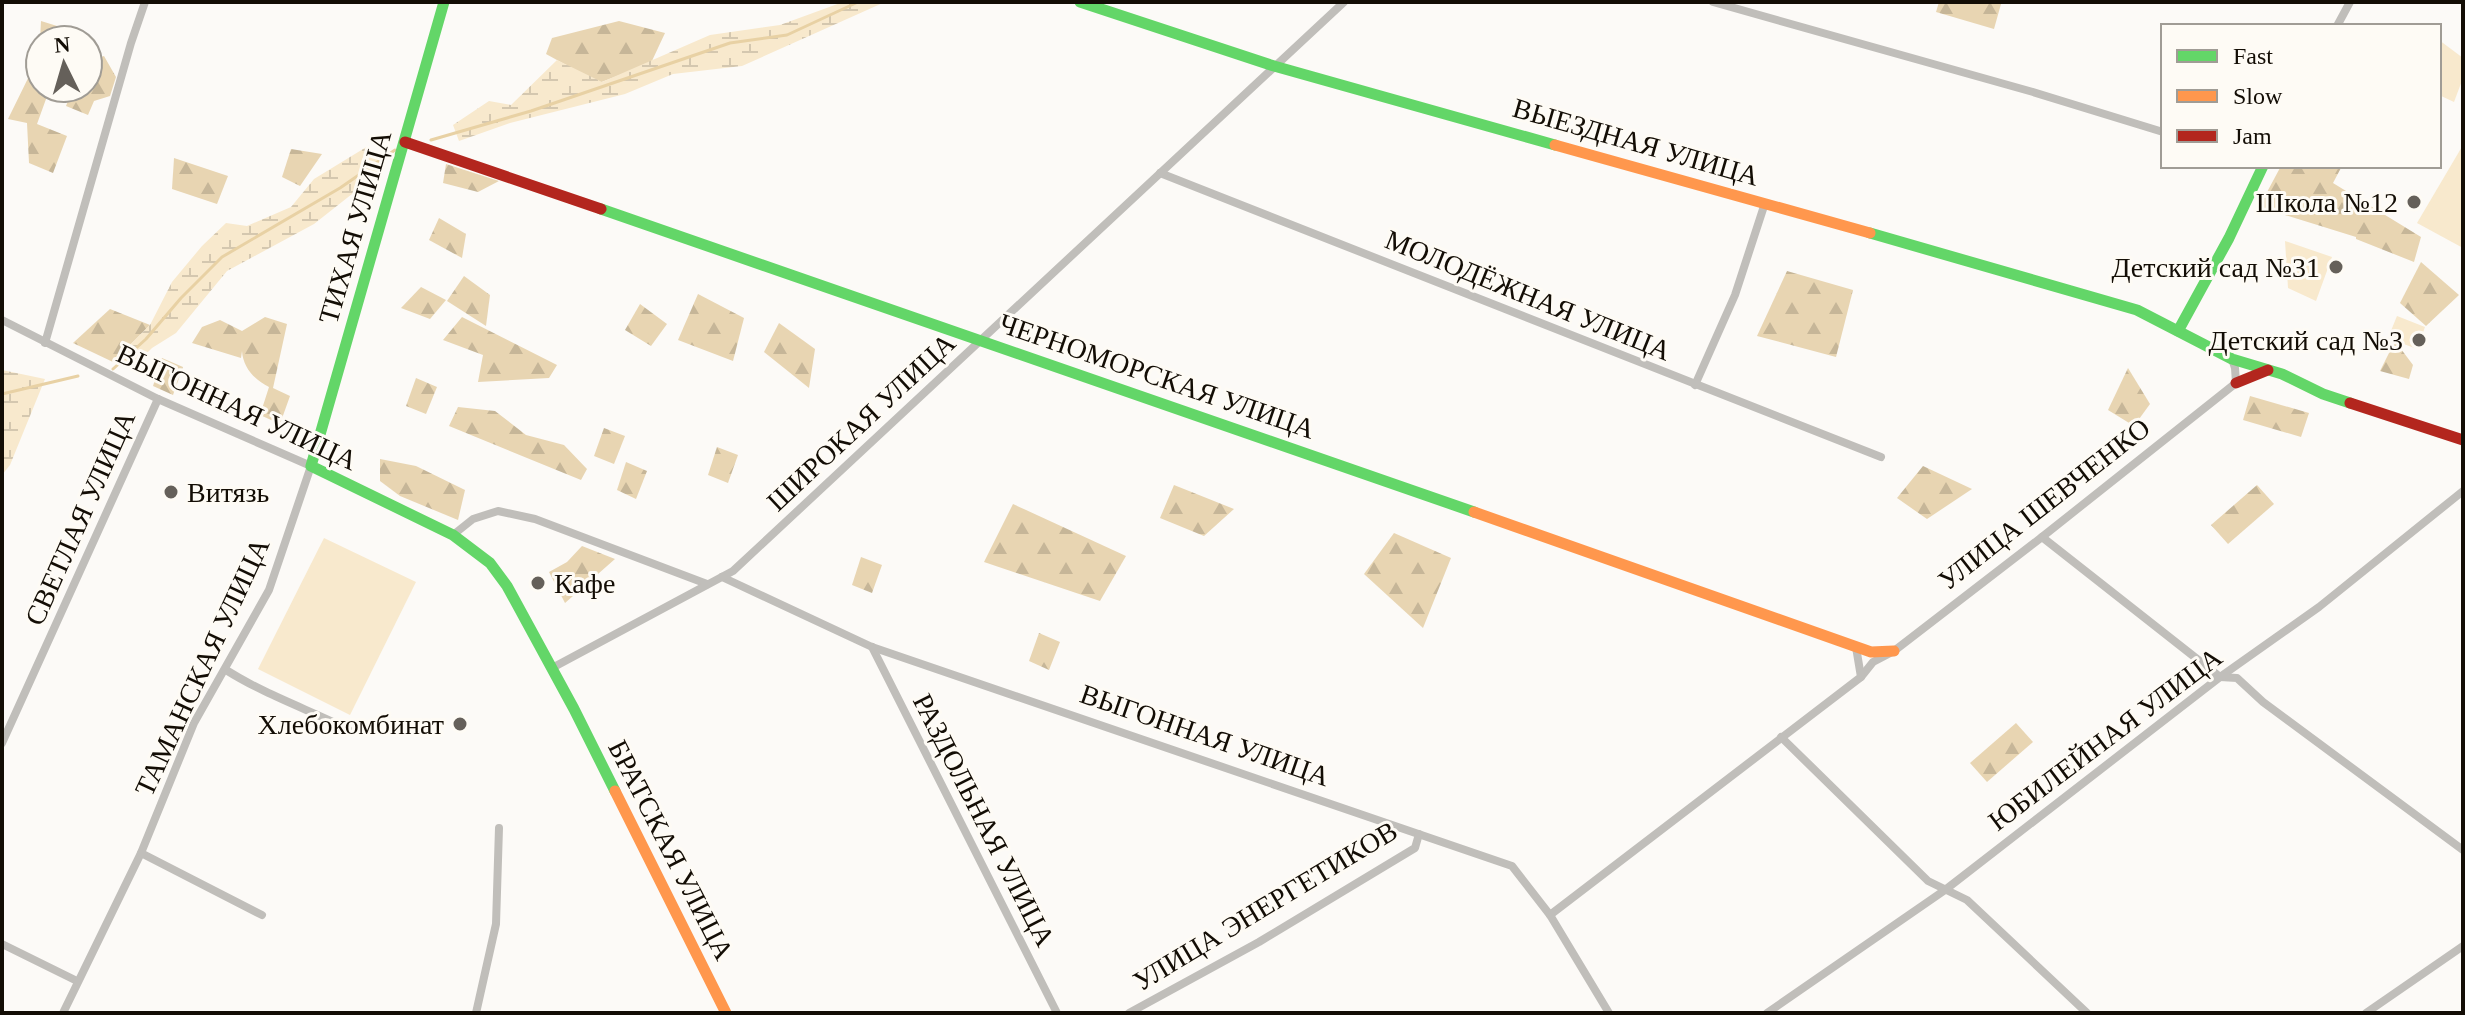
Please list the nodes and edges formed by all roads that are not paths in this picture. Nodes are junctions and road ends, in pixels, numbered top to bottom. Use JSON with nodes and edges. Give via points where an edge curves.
{"nodes":[{"id":1,"x":145,"y":2,"type":"edge"},
{"id":2,"x":444,"y":2,"type":"edge"},
{"id":3,"x":1080,"y":2,"type":"edge"},
{"id":4,"x":1344,"y":2,"type":"edge"},
{"id":5,"x":1713,"y":2,"type":"edge"},
{"id":6,"x":2350,"y":2,"type":"edge"},
{"id":7,"x":2338,"y":24,"type":"edge"},
{"id":8,"x":1274,"y":66,"type":"junction"},
{"id":9,"x":2161,"y":131,"type":"edge"},
{"id":10,"x":405,"y":142,"type":"junction"},
{"id":11,"x":2258,"y":168,"type":"edge"},
{"id":12,"x":1160,"y":173,"type":"junction"},
{"id":13,"x":1765,"y":203,"type":"junction"},
{"id":14,"x":2,"y":320,"type":"edge"},
{"id":15,"x":2178,"y":331,"type":"junction"},
{"id":16,"x":982,"y":340,"type":"junction"},
{"id":17,"x":45,"y":343,"type":"junction"},
{"id":18,"x":2232,"y":359,"type":"junction"},
{"id":19,"x":2268,"y":370,"type":"junction"},
{"id":20,"x":2236,"y":383,"type":"junction"},
{"id":21,"x":1695,"y":385,"type":"junction"},
{"id":22,"x":158,"y":399,"type":"junction"},
{"id":23,"x":2463,"y":440,"type":"edge"},
{"id":24,"x":1881,"y":457,"type":"dead end"},
{"id":25,"x":311,"y":466,"type":"junction"},
{"id":26,"x":2463,"y":491,"type":"edge"},
{"id":27,"x":453,"y":535,"type":"junction"},
{"id":28,"x":2042,"y":537,"type":"junction"},
{"id":29,"x":722,"y":577,"type":"junction"},
{"id":30,"x":707,"y":584,"type":"junction"},
{"id":31,"x":872,"y":647,"type":"junction"},
{"id":32,"x":1856,"y":647,"type":"junction"},
{"id":33,"x":1894,"y":651,"type":"junction"},
{"id":34,"x":552,"y":668,"type":"junction"},
{"id":35,"x":226,"y":670,"type":"junction"},
{"id":36,"x":1861,"y":677,"type":"junction"},
{"id":37,"x":2220,"y":677,"type":"junction"},
{"id":38,"x":574,"y":709,"type":"joint"},
{"id":39,"x":348,"y":729,"type":"dead end"},
{"id":40,"x":1781,"y":737,"type":"junction"},
{"id":41,"x":2,"y":743,"type":"edge"},
{"id":42,"x":499,"y":828,"type":"dead end"},
{"id":43,"x":1419,"y":834,"type":"junction"},
{"id":44,"x":2463,"y":850,"type":"edge"},
{"id":45,"x":141,"y":853,"type":"junction"},
{"id":46,"x":1945,"y":890,"type":"junction"},
{"id":47,"x":262,"y":915,"type":"dead end"},
{"id":48,"x":1550,"y":915,"type":"junction"},
{"id":49,"x":2,"y":944,"type":"edge"},
{"id":50,"x":2463,"y":946,"type":"edge"},
{"id":51,"x":77,"y":981,"type":"junction"},
{"id":52,"x":63,"y":1013,"type":"edge"},
{"id":53,"x":476,"y":1013,"type":"edge"},
{"id":54,"x":726,"y":1013,"type":"edge"},
{"id":55,"x":1057,"y":1013,"type":"edge"},
{"id":56,"x":1129,"y":1013,"type":"edge"},
{"id":57,"x":1609,"y":1013,"type":"edge"},
{"id":58,"x":1767,"y":1013,"type":"edge"},
{"id":59,"x":2087,"y":1013,"type":"edge"},
{"id":60,"x":2366,"y":1013,"type":"edge"}],
"edges":[{"from":1,"to":17,"type":"street"},
{"from":2,"to":10,"type":"street","name":"ТИХАЯ УЛИЦА"},
{"from":3,"to":8,"type":"street","name":"ВЫЕЗДНАЯ УЛИЦА"},
{"from":4,"to":8,"type":"street","name":"ШИРОКАЯ УЛИЦА"},
{"from":5,"to":9,"type":"street"},
{"from":6,"to":7,"type":"street"},
{"from":8,"to":12,"type":"street","name":"ШИРОКАЯ УЛИЦА"},
{"from":8,"to":13,"type":"street","name":"ВЫЕЗДНАЯ УЛИЦА"},
{"from":10,"to":16,"type":"street","name":"ЧЕРНОМОРСКАЯ УЛИЦА"},
{"from":10,"to":25,"type":"street","name":"ТИХАЯ УЛИЦА"},
{"from":11,"to":15,"type":"street","via":[[2229,238]]},
{"from":12,"to":16,"type":"street","name":"ШИРОКАЯ УЛИЦА"},
{"from":12,"to":21,"type":"street","name":"МОЛОДЁЖНАЯ УЛИЦА"},
{"from":13,"to":15,"type":"street","name":"ВЫЕЗДНАЯ УЛИЦА","via":[[2105,299]]},
{"from":13,"to":21,"type":"street","via":[[1735,295]]},
{"from":14,"to":17,"type":"street","name":"ВЫГОННАЯ УЛИЦА"},
{"from":15,"to":18,"type":"street","name":"ВЫЕЗДНАЯ УЛИЦА"},
{"from":16,"to":29,"type":"street","name":"ШИРОКАЯ УЛИЦА"},
{"from":16,"to":32,"type":"street","name":"ЧЕРНОМОРСКАЯ УЛИЦА"},
{"from":17,"to":22,"type":"street","name":"ВЫГОННАЯ УЛИЦА"},
{"from":18,"to":19,"type":"street","name":"ВЫЕЗДНАЯ УЛИЦА"},
{"from":18,"to":20,"type":"street"},
{"from":19,"to":20,"type":"street"},
{"from":19,"to":23,"type":"street","name":"ВЫЕЗДНАЯ УЛИЦА","via":[[2323,394]]},
{"from":20,"to":28,"type":"street","name":"УЛИЦА ШЕВЧЕНКО"},
{"from":21,"to":24,"type":"street","name":"МОЛОДЁЖНАЯ УЛИЦА"},
{"from":22,"to":25,"type":"street","name":"ВЫГОННАЯ УЛИЦА"},
{"from":22,"to":41,"type":"street","name":"СВЕТЛАЯ УЛИЦА"},
{"from":25,"to":27,"type":"street","name":"ВЫГОННАЯ УЛИЦА"},
{"from":25,"to":35,"type":"street","name":"ТАМАНСКАЯ УЛИЦА","via":[[269,590]]},
{"from":26,"to":37,"type":"street","name":"ЮБИЛЕЙНАЯ УЛИЦА","via":[[2319,607]]},
{"from":27,"to":30,"type":"street","via":[[473,519],[498,511],[535,519]]},
{"from":27,"to":34,"type":"street","name":"ВЫГОННАЯ УЛИЦА","via":[[490,563]]},
{"from":28,"to":33,"type":"street","name":"УЛИЦА ШЕВЧЕНКО"},
{"from":28,"to":37,"type":"street"},
{"from":29,"to":30,"type":"street","name":"ШИРОКАЯ УЛИЦА"},
{"from":29,"to":31,"type":"street","name":"ВЫГОННАЯ УЛИЦА"},
{"from":30,"to":34,"type":"street","name":"ШИРОКАЯ УЛИЦА"},
{"from":31,"to":43,"type":"street","name":"ВЫГОННАЯ УЛИЦА"},
{"from":31,"to":55,"type":"street","name":"РАЗДОЛЬНАЯ УЛИЦА"},
{"from":32,"to":33,"type":"street","name":"ЧЕРНОМОРСКАЯ УЛИЦА"},
{"from":32,"to":36,"type":"street"},
{"from":33,"to":36,"type":"street","name":"УЛИЦА ШЕВЧЕНКО","via":[[1873,662]]},
{"from":34,"to":38,"type":"street","name":"ВЫГОННАЯ УЛИЦА"},
{"from":35,"to":39,"type":"street"},
{"from":35,"to":45,"type":"street","name":"ТАМАНСКАЯ УЛИЦА","via":[[194,723]]},
{"from":36,"to":40,"type":"street","name":"УЛИЦА ШЕВЧЕНКО"},
{"from":37,"to":44,"type":"street","via":[[2237,678]]},
{"from":37,"to":46,"type":"street","name":"ЮБИЛЕЙНАЯ УЛИЦА"},
{"from":38,"to":54,"type":"street","name":"БРАТСКАЯ УЛИЦА"},
{"from":40,"to":46,"type":"street","via":[[1928,881]]},
{"from":40,"to":48,"type":"street","name":"УЛИЦА ШЕВЧЕНКО"},
{"from":42,"to":53,"type":"street","via":[[496,924]]},
{"from":43,"to":48,"type":"street","name":"ВЫГОННАЯ УЛИЦА","via":[[1512,866]]},
{"from":43,"to":56,"type":"street","name":"УЛИЦА ЭНЕРГЕТИКОВ","via":[[1415,848]]},
{"from":45,"to":47,"type":"street"},
{"from":45,"to":51,"type":"street","name":"ТАМАНСКАЯ УЛИЦА"},
{"from":46,"to":58,"type":"street","name":"ЮБИЛЕЙНАЯ УЛИЦА"},
{"from":46,"to":59,"type":"street","via":[[1967,900]]},
{"from":48,"to":57,"type":"street","name":"ВЫГОННАЯ УЛИЦА"},
{"from":49,"to":51,"type":"street"},
{"from":50,"to":60,"type":"street"},
{"from":51,"to":52,"type":"street","name":"ТАМАНСКАЯ УЛИЦА"}]}
